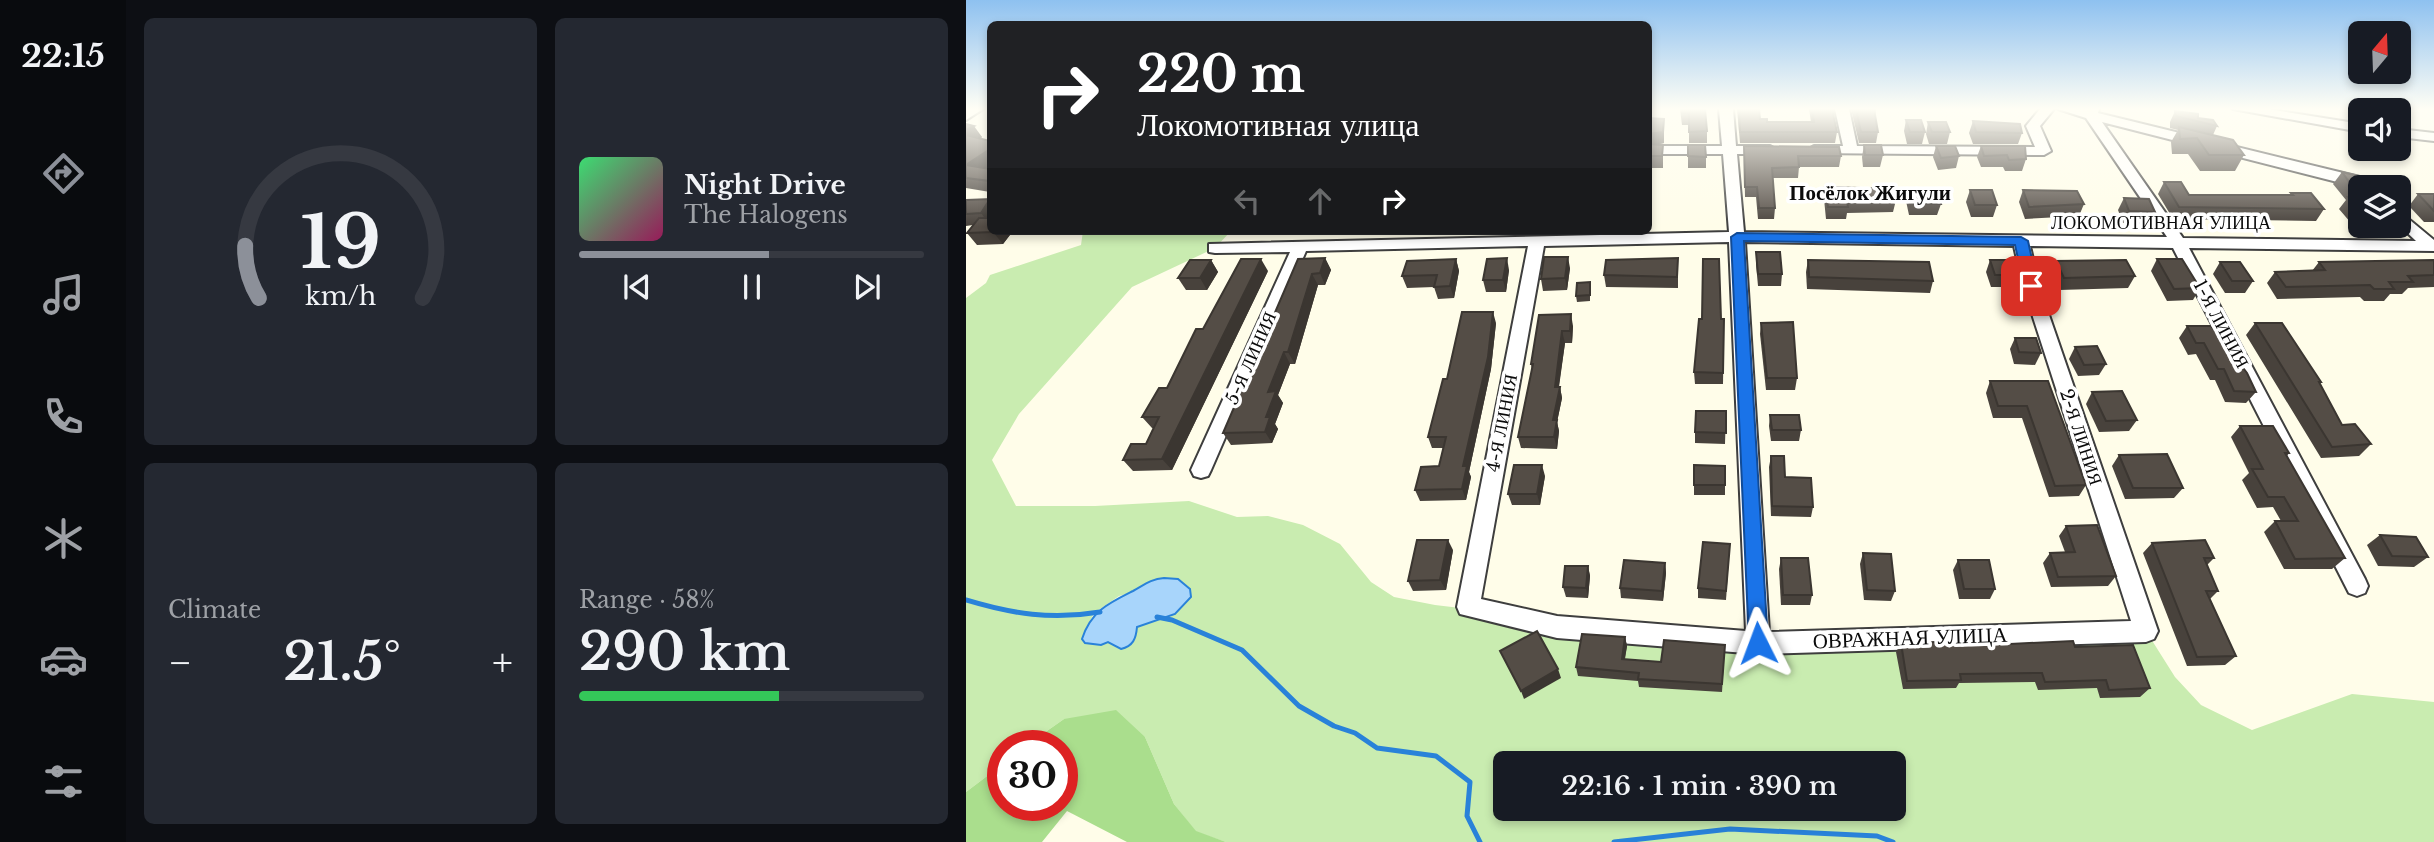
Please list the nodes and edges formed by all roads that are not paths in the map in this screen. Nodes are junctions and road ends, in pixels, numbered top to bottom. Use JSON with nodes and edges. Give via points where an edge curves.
{"nodes":[{"id":1,"x":2042,"y":148,"type":"edge"},
{"id":2,"x":2115,"y":148,"type":"edge"},
{"id":3,"x":2230,"y":148,"type":"edge"},
{"id":4,"x":1652,"y":150,"type":"edge"},
{"id":5,"x":1729,"y":150,"type":"junction"},
{"id":6,"x":1851,"y":150,"type":"joint"},
{"id":7,"x":2348,"y":178,"type":"edge"},
{"id":8,"x":2411,"y":227,"type":"edge"},
{"id":9,"x":1737,"y":237,"type":"junction"},
{"id":10,"x":1537,"y":240,"type":"junction"},
{"id":11,"x":2021,"y":241,"type":"junction"},
{"id":12,"x":2177,"y":241,"type":"junction"},
{"id":13,"x":2432,"y":246,"type":"edge"},
{"id":14,"x":1300,"y":247,"type":"junction"},
{"id":15,"x":1215,"y":248,"type":"dead end"},
{"id":16,"x":1201,"y":470,"type":"dead end"},
{"id":17,"x":2357,"y":586,"type":"dead end"},
{"id":18,"x":1468,"y":607,"type":"joint"},
{"id":19,"x":2146,"y":631,"type":"joint"},
{"id":20,"x":1758,"y":643,"type":"junction"}],
"edges":[{"from":1,"to":6,"type":"street"},
{"from":2,"to":12,"type":"street","name":"1-Я ЛИНИЯ"},
{"from":3,"to":7,"type":"street"},
{"from":4,"to":5,"type":"street"},
{"from":5,"to":6,"type":"street"},
{"from":5,"to":9,"type":"street"},
{"from":8,"to":13,"type":"street"},
{"from":9,"to":10,"type":"street","name":"ЛОКОМОТИВНАЯ УЛИЦА"},
{"from":9,"to":11,"type":"street","name":"ЛОКОМОТИВНАЯ УЛИЦА"},
{"from":9,"to":20,"type":"street"},
{"from":10,"to":14,"type":"street","name":"ЛОКОМОТИВНАЯ УЛИЦА"},
{"from":10,"to":18,"type":"street","name":"4-Я ЛИНИЯ"},
{"from":11,"to":12,"type":"street","name":"ЛОКОМОТИВНАЯ УЛИЦА"},
{"from":11,"to":19,"type":"street","name":"2-Я ЛИНИЯ","via":[[2031,286]]},
{"from":12,"to":13,"type":"street","name":"ЛОКОМОТИВНАЯ УЛИЦА"},
{"from":12,"to":17,"type":"street","name":"1-Я ЛИНИЯ"},
{"from":14,"to":15,"type":"street","name":"ЛОКОМОТИВНАЯ УЛИЦА"},
{"from":14,"to":16,"type":"street","name":"5-Я ЛИНИЯ"},
{"from":18,"to":20,"type":"street","name":"ОВРАЖНАЯ УЛИЦА","via":[[1557,627]]},
{"from":19,"to":20,"type":"street","name":"ОВРАЖНАЯ УЛИЦА"}]}
